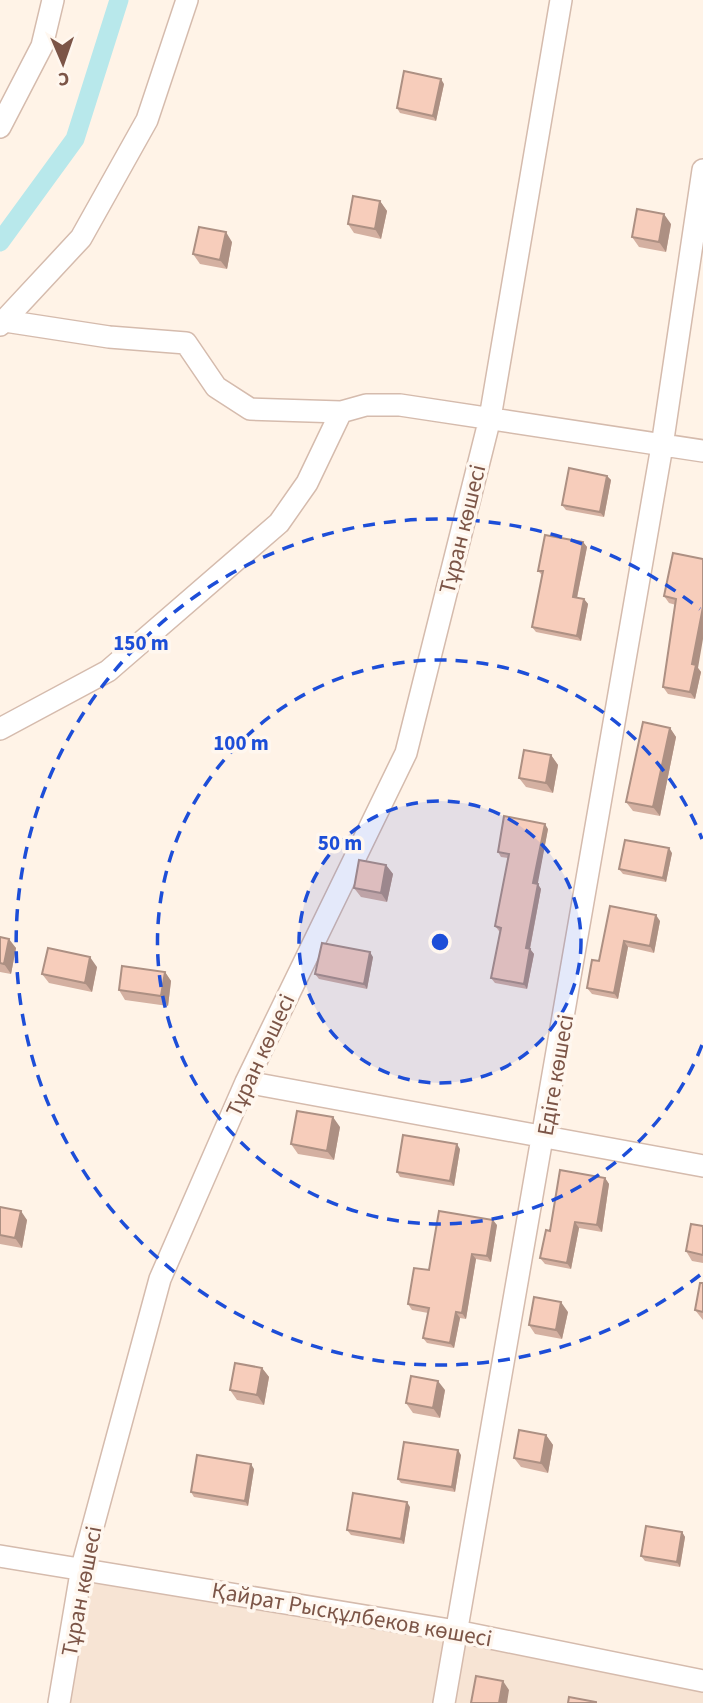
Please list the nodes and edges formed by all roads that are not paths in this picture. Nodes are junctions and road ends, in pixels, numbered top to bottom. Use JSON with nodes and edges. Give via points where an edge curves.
{"nodes":[{"id":1,"x":53,"y":0,"type":"edge"},
{"id":2,"x":187,"y":0,"type":"edge"},
{"id":3,"x":561,"y":0,"type":"edge"},
{"id":4,"x":0,"y":127,"type":"edge"},
{"id":5,"x":703,"y":170,"type":"edge"},
{"id":6,"x":3,"y":323,"type":"edge"},
{"id":7,"x":341,"y":412,"type":"junction"},
{"id":8,"x":490,"y":418,"type":"junction"},
{"id":9,"x":662,"y":446,"type":"junction"},
{"id":10,"x":703,"y":452,"type":"edge"},
{"id":11,"x":2,"y":722,"type":"edge"},
{"id":12,"x":246,"y":1082,"type":"junction"},
{"id":13,"x":544,"y":1139,"type":"junction"},
{"id":14,"x":703,"y":1166,"type":"edge"},
{"id":15,"x":0,"y":1556,"type":"edge"},
{"id":16,"x":82,"y":1567,"type":"junction"},
{"id":17,"x":456,"y":1631,"type":"junction"},
{"id":18,"x":703,"y":1681,"type":"edge"},
{"id":19,"x":59,"y":1703,"type":"edge"},
{"id":20,"x":444,"y":1703,"type":"edge"}],
"edges":[{"from":1,"to":4,"type":"street","via":[[42,46]]},
{"from":2,"to":6,"type":"street","via":[[147,120],[81,238]]},
{"from":3,"to":8,"type":"street","name":"Тұран көшесі"},
{"from":5,"to":9,"type":"street","name":"Едіге көшесі"},
{"from":6,"to":7,"type":"street","via":[[186,343],[216,387],[250,409]]},
{"from":7,"to":8,"type":"street","via":[[366,405],[400,405]]},
{"from":7,"to":11,"type":"street","via":[[307,483],[279,523],[107,671]]},
{"from":8,"to":9,"type":"street"},
{"from":8,"to":12,"type":"street","name":"Тұран көшесі","via":[[406,753]]},
{"from":9,"to":10,"type":"street"},
{"from":9,"to":13,"type":"street","name":"Едіге көшесі"},
{"from":12,"to":13,"type":"street"},
{"from":12,"to":16,"type":"street","name":"Тұран көшесі","via":[[160,1279]]},
{"from":13,"to":14,"type":"street"},
{"from":13,"to":17,"type":"street","name":"Едіге көшесі"},
{"from":15,"to":16,"type":"street","name":"Қайрат Рысқұлбеков көшесі"},
{"from":16,"to":17,"type":"street","name":"Қайрат Рысқұлбеков көшесі"},
{"from":16,"to":19,"type":"street","name":"Тұран көшесі"},
{"from":17,"to":18,"type":"street","name":"Қайрат Рысқұлбеков көшесі"},
{"from":17,"to":20,"type":"street","name":"Едіге көшесі"}]}
